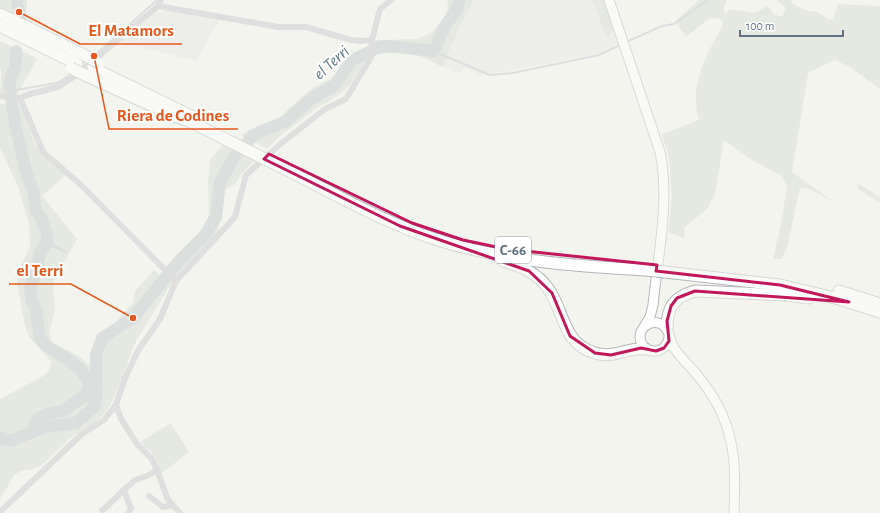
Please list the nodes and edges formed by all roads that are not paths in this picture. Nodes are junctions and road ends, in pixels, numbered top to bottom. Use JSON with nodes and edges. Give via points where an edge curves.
{"nodes":[{"id":1,"x":161,"y":0,"type":"edge"},
{"id":2,"x":391,"y":0,"type":"edge"},
{"id":3,"x":609,"y":0,"type":"edge"},
{"id":4,"x":158,"y":6,"type":"junction"},
{"id":5,"x":0,"y":14,"type":"edge"},
{"id":6,"x":0,"y":22,"type":"edge"},
{"id":7,"x":0,"y":26,"type":"edge"},
{"id":8,"x":0,"y":34,"type":"edge"},
{"id":9,"x":372,"y":40,"type":"junction"},
{"id":10,"x":78,"y":62,"type":"junction"},
{"id":11,"x":92,"y":69,"type":"junction"},
{"id":12,"x":2,"y":96,"type":"edge"},
{"id":13,"x":18,"y":97,"type":"junction"},
{"id":14,"x":234,"y":140,"type":"junction"},
{"id":15,"x":273,"y":160,"type":"junction"},
{"id":16,"x":480,"y":252,"type":"junction"},
{"id":17,"x":647,"y":267,"type":"junction"},
{"id":18,"x":665,"y":269,"type":"junction"},
{"id":19,"x":176,"y":281,"type":"junction"},
{"id":20,"x":849,"y":302,"type":"junction"},
{"id":21,"x":880,"y":304,"type":"edge"},
{"id":22,"x":653,"y":305,"type":"junction"},
{"id":23,"x":880,"y":312,"type":"edge"},
{"id":24,"x":644,"y":327,"type":"junction"},
{"id":25,"x":665,"y":329,"type":"junction"},
{"id":26,"x":646,"y":348,"type":"junction"},
{"id":27,"x":660,"y":350,"type":"junction"},
{"id":28,"x":681,"y":358,"type":"junction"},
{"id":29,"x":116,"y":405,"type":"junction"},
{"id":30,"x":157,"y":470,"type":"junction"},
{"id":31,"x":124,"y":490,"type":"junction"},
{"id":32,"x":149,"y":496,"type":"dead end"},
{"id":33,"x":173,"y":505,"type":"junction"},
{"id":34,"x":102,"y":510,"type":"dead end"},
{"id":35,"x":0,"y":512,"type":"edge"},
{"id":36,"x":128,"y":513,"type":"edge"},
{"id":37,"x":180,"y":513,"type":"edge"},
{"id":38,"x":734,"y":513,"type":"edge"}],
"edges":[{"from":1,"to":4,"type":"street"},
{"from":2,"to":9,"type":"street","via":[[380,8]]},
{"from":3,"to":22,"type":"main road","via":[[663,168],[664,196]]},
{"from":4,"to":9,"type":"street","via":[[278,27],[306,26],[351,40]]},
{"from":4,"to":13,"type":"street","via":[[64,84]]},
{"from":5,"to":10,"type":"highway"},
{"from":6,"to":10,"type":"highway","number":"C-66"},
{"from":7,"to":10,"type":"highway","number":"C-66"},
{"from":8,"to":10,"type":"highway"},
{"from":9,"to":19,"type":"street","via":[[370,57],[346,98],[325,110],[278,146],[246,175],[235,217]]},
{"from":10,"to":11,"type":"highway","number":"C-66"},
{"from":11,"to":14,"type":"highway","number":"C-66","via":[[152,96]]},
{"from":11,"to":14,"type":"highway","via":[[176,117]]},
{"from":12,"to":13,"type":"street"},
{"from":13,"to":19,"type":"street","via":[[43,152],[81,185]]},
{"from":14,"to":15,"type":"highway","number":"C-66"},
{"from":15,"to":16,"type":"highway","number":"C-66","via":[[400,226]]},
{"from":15,"to":17,"type":"highway","number":"C-66","via":[[383,211],[445,235],[506,249]]},
{"from":16,"to":17,"type":"highway","number":"C-66","via":[[557,262]]},
{"from":16,"to":26,"type":"highway","via":[[524,268],[537,276],[552,294],[570,336],[587,350],[611,355]]},
{"from":17,"to":18,"type":"highway","number":"C-66"},
{"from":18,"to":20,"type":"highway","number":"C-66","via":[[780,286]]},
{"from":18,"to":21,"type":"highway","number":"C-66","via":[[782,278],[836,290]]},
{"from":19,"to":29,"type":"street","via":[[160,318],[127,372]]},
{"from":20,"to":23,"type":"highway","number":"C-66"},
{"from":20,"to":25,"type":"highway","via":[[836,303],[786,295],[694,291],[677,298],[670,306]]},
{"from":22,"to":24,"type":"main road"},
{"from":22,"to":25,"type":"main road","via":[[655,315]]},
{"from":24,"to":25,"type":"main road","via":[[651,323]]},
{"from":24,"to":26,"type":"main road","via":[[640,340]]},
{"from":25,"to":27,"type":"main road","via":[[667,345]]},
{"from":25,"to":28,"type":"main road"},
{"from":26,"to":27,"type":"main road","via":[[652,351]]},
{"from":27,"to":28,"type":"main road"},
{"from":28,"to":38,"type":"main road","via":[[699,377],[719,408],[730,438],[735,468]]},
{"from":29,"to":30,"type":"street","via":[[121,419],[152,459]]},
{"from":29,"to":35,"type":"street","via":[[104,420],[83,433]]},
{"from":30,"to":31,"type":"street","via":[[135,480]]},
{"from":30,"to":33,"type":"street","via":[[168,500]]},
{"from":31,"to":34,"type":"street"},
{"from":31,"to":36,"type":"street","via":[[131,508]]},
{"from":32,"to":33,"type":"street","via":[[163,507]]},
{"from":33,"to":37,"type":"street"}]}
